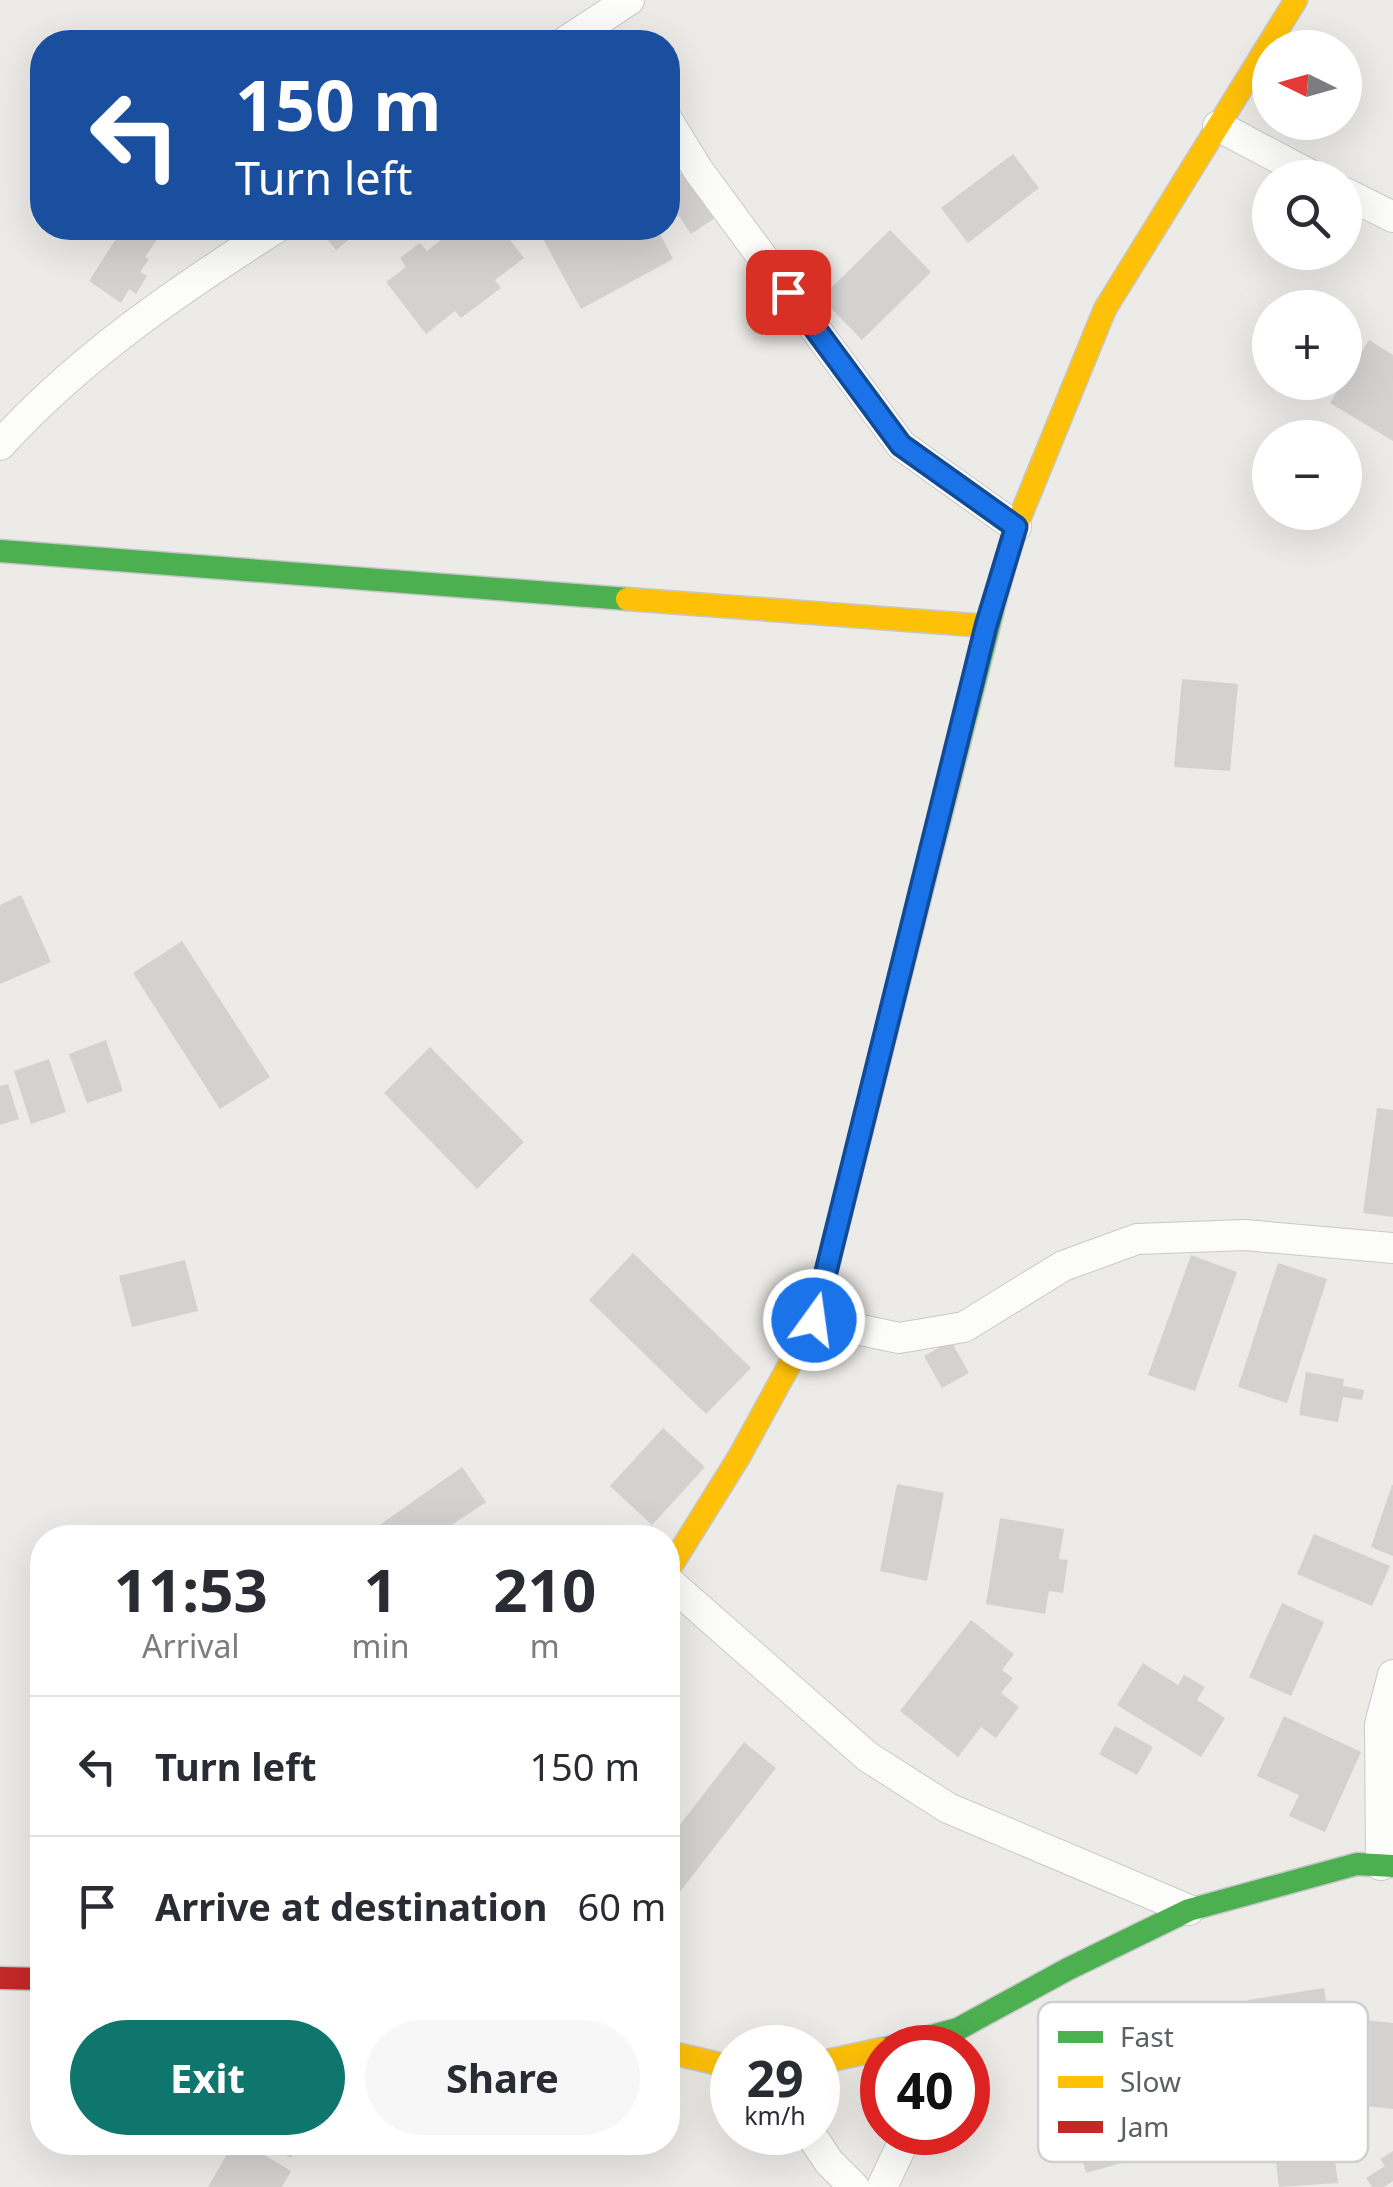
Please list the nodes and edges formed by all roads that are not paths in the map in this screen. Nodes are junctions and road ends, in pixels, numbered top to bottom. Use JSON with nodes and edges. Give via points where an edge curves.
{"nodes":[{"id":1,"x":629,"y":0,"type":"edge"},
{"id":2,"x":1296,"y":0,"type":"edge"},
{"id":3,"x":605,"y":20,"type":"edge"},
{"id":4,"x":1218,"y":126,"type":"junction"},
{"id":5,"x":680,"y":141,"type":"edge"},
{"id":6,"x":1282,"y":160,"type":"edge"},
{"id":7,"x":1362,"y":201,"type":"edge"},
{"id":8,"x":1393,"y":218,"type":"edge"},
{"id":9,"x":257,"y":240,"type":"edge"},
{"id":10,"x":0,"y":445,"type":"edge"},
{"id":11,"x":1016,"y":527,"type":"junction"},
{"id":12,"x":0,"y":551,"type":"edge"},
{"id":13,"x":986,"y":626,"type":"junction"},
{"id":14,"x":1393,"y":1248,"type":"edge"},
{"id":15,"x":814,"y":1320,"type":"junction"},
{"id":16,"x":680,"y":1552,"type":"edge"},
{"id":17,"x":680,"y":1592,"type":"edge"},
{"id":18,"x":1393,"y":1675,"type":"edge"},
{"id":19,"x":1387,"y":1866,"type":"edge"},
{"id":20,"x":1189,"y":1910,"type":"junction"},
{"id":21,"x":0,"y":1978,"type":"edge"},
{"id":22,"x":30,"y":1979,"type":"edge"},
{"id":23,"x":975,"y":2025,"type":"edge"},
{"id":24,"x":680,"y":2056,"type":"edge"},
{"id":25,"x":710,"y":2064,"type":"edge"},
{"id":26,"x":824,"y":2155,"type":"edge"},
{"id":27,"x":897,"y":2155,"type":"edge"},
{"id":28,"x":854,"y":2187,"type":"edge"},
{"id":29,"x":882,"y":2187,"type":"edge"}],
"edges":[{"from":1,"to":3,"type":"street"},
{"from":2,"to":4,"type":"street"},
{"from":4,"to":6,"type":"street"},
{"from":4,"to":11,"type":"street","via":[[1105,310]]},
{"from":5,"to":11,"type":"street","via":[[901,445]]},
{"from":7,"to":8,"type":"street"},
{"from":9,"to":10,"type":"street","via":[[176,291],[37,404]]},
{"from":11,"to":13,"type":"street"},
{"from":12,"to":13,"type":"street"},
{"from":13,"to":15,"type":"street"},
{"from":14,"to":15,"type":"street","via":[[1244,1235],[1137,1239],[1063,1266],[964,1326],[899,1338]]},
{"from":15,"to":16,"type":"street"},
{"from":17,"to":20,"type":"street","via":[[868,1758],[948,1808]]},
{"from":18,"to":19,"type":"street","via":[[1380,1724]]},
{"from":19,"to":20,"type":"street","via":[[1357,1864]]},
{"from":20,"to":23,"type":"street","via":[[1068,1969]]},
{"from":21,"to":22,"type":"street"},
{"from":24,"to":25,"type":"street"},
{"from":26,"to":28,"type":"street"},
{"from":27,"to":29,"type":"street"}]}
